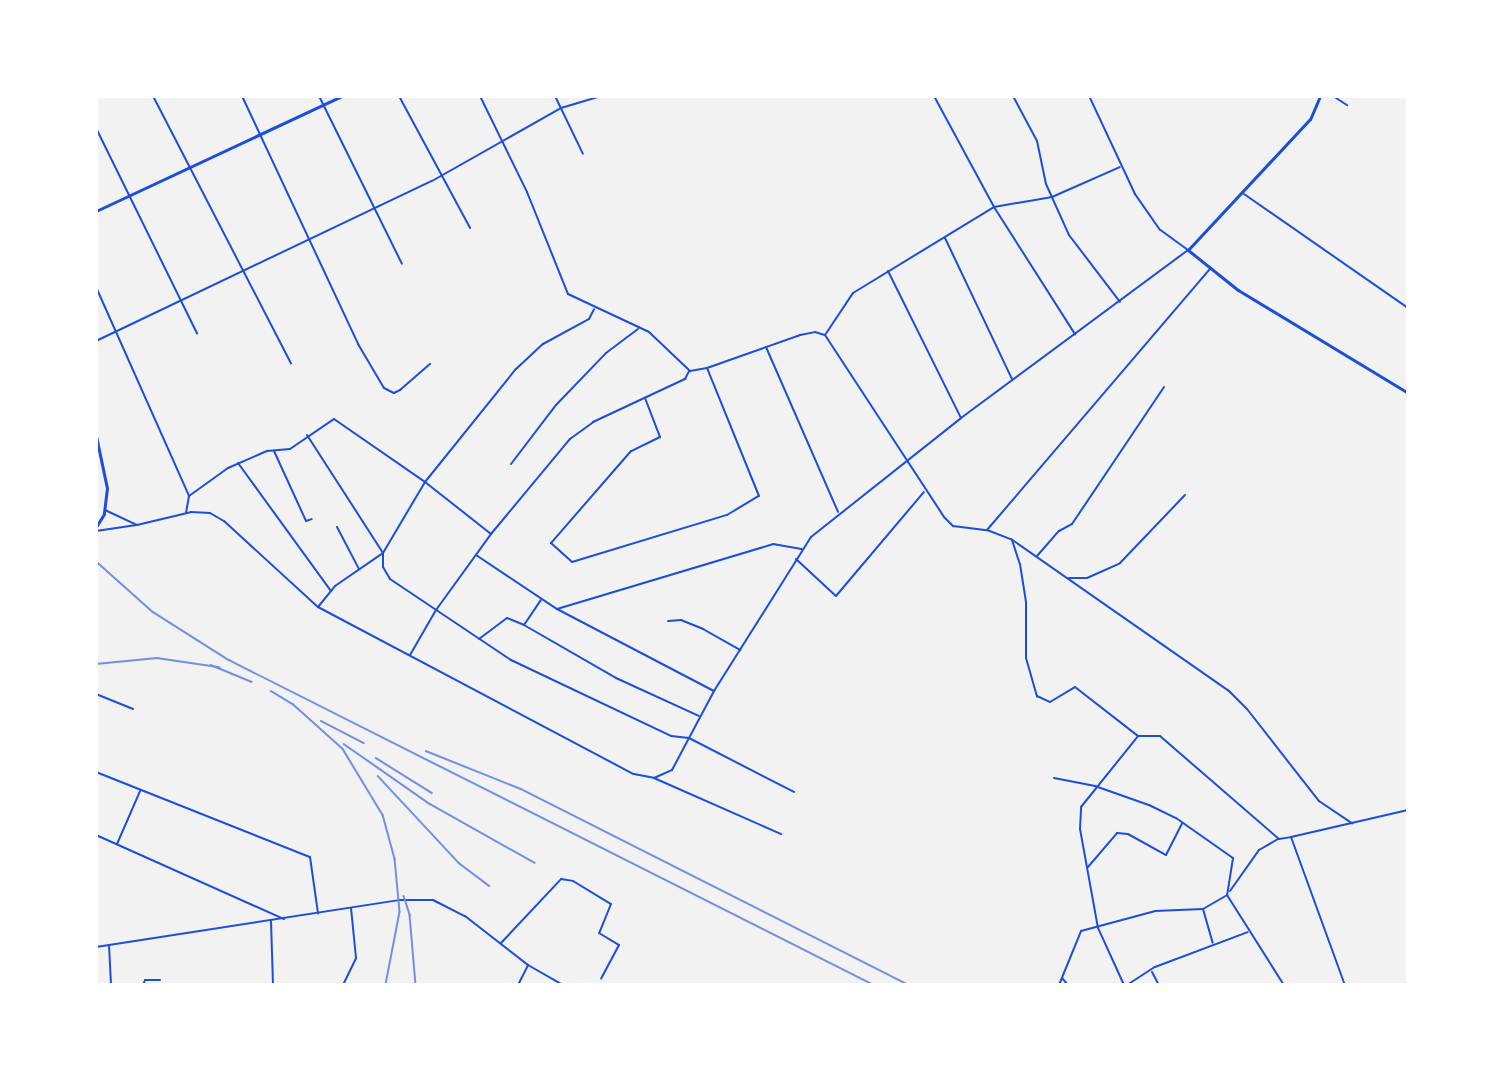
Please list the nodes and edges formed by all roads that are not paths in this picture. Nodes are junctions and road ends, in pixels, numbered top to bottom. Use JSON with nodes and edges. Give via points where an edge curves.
{"nodes":[{"id":1,"x":153,"y":96,"type":"edge"},
{"id":2,"x":242,"y":96,"type":"edge"},
{"id":3,"x":319,"y":96,"type":"edge"},
{"id":4,"x":341,"y":96,"type":"edge"},
{"id":5,"x":399,"y":96,"type":"edge"},
{"id":6,"x":480,"y":96,"type":"edge"},
{"id":7,"x":555,"y":96,"type":"edge"},
{"id":8,"x":601,"y":96,"type":"edge"},
{"id":9,"x":933,"y":96,"type":"edge"},
{"id":10,"x":1013,"y":96,"type":"edge"},
{"id":11,"x":1089,"y":96,"type":"edge"},
{"id":12,"x":1320,"y":96,"type":"edge"},
{"id":13,"x":1333,"y":96,"type":"edge"},
{"id":14,"x":324,"y":104,"type":"junction"},
{"id":15,"x":1347,"y":105,"type":"dead end"},
{"id":16,"x":561,"y":108,"type":"junction"},
{"id":17,"x":96,"y":128,"type":"edge"},
{"id":18,"x":261,"y":134,"type":"junction"},
{"id":19,"x":501,"y":145,"type":"junction"},
{"id":20,"x":583,"y":154,"type":"dead end"},
{"id":21,"x":1120,"y":167,"type":"junction"},
{"id":22,"x":188,"y":168,"type":"junction"},
{"id":23,"x":440,"y":177,"type":"junction"},
{"id":24,"x":1244,"y":194,"type":"junction"},
{"id":25,"x":128,"y":196,"type":"junction"},
{"id":26,"x":1052,"y":197,"type":"junction"},
{"id":27,"x":374,"y":207,"type":"junction"},
{"id":28,"x":994,"y":207,"type":"junction"},
{"id":29,"x":96,"y":211,"type":"edge"},
{"id":30,"x":470,"y":228,"type":"dead end"},
{"id":31,"x":309,"y":238,"type":"junction"},
{"id":32,"x":945,"y":238,"type":"junction"},
{"id":33,"x":1188,"y":250,"type":"junction"},
{"id":34,"x":402,"y":264,"type":"dead end"},
{"id":35,"x":1210,"y":269,"type":"junction"},
{"id":36,"x":242,"y":270,"type":"junction"},
{"id":37,"x":888,"y":271,"type":"junction"},
{"id":38,"x":96,"y":287,"type":"edge"},
{"id":39,"x":182,"y":301,"type":"junction"},
{"id":40,"x":1120,"y":302,"type":"junction"},
{"id":41,"x":1408,"y":308,"type":"edge"},
{"id":42,"x":594,"y":309,"type":"junction"},
{"id":43,"x":639,"y":328,"type":"junction"},
{"id":44,"x":118,"y":331,"type":"junction"},
{"id":45,"x":197,"y":333,"type":"dead end"},
{"id":46,"x":1075,"y":334,"type":"junction"},
{"id":47,"x":825,"y":335,"type":"junction"},
{"id":48,"x":96,"y":341,"type":"edge"},
{"id":49,"x":766,"y":347,"type":"junction"},
{"id":50,"x":291,"y":363,"type":"dead end"},
{"id":51,"x":430,"y":364,"type":"dead end"},
{"id":52,"x":707,"y":368,"type":"junction"},
{"id":53,"x":690,"y":371,"type":"junction"},
{"id":54,"x":1012,"y":380,"type":"junction"},
{"id":55,"x":1164,"y":387,"type":"dead end"},
{"id":56,"x":1408,"y":393,"type":"edge"},
{"id":57,"x":645,"y":398,"type":"junction"},
{"id":58,"x":961,"y":418,"type":"junction"},
{"id":59,"x":307,"y":435,"type":"junction"},
{"id":60,"x":96,"y":436,"type":"edge"},
{"id":61,"x":274,"y":451,"type":"junction"},
{"id":62,"x":906,"y":460,"type":"junction"},
{"id":63,"x":238,"y":463,"type":"junction"},
{"id":64,"x":511,"y":464,"type":"dead end"},
{"id":65,"x":425,"y":482,"type":"junction"},
{"id":66,"x":925,"y":491,"type":"junction"},
{"id":67,"x":1185,"y":495,"type":"dead end"},
{"id":68,"x":189,"y":496,"type":"junction"},
{"id":69,"x":105,"y":510,"type":"junction"},
{"id":70,"x":186,"y":513,"type":"junction"},
{"id":71,"x":838,"y":513,"type":"junction"},
{"id":72,"x":312,"y":519,"type":"dead end"},
{"id":73,"x":137,"y":525,"type":"junction"},
{"id":74,"x":337,"y":527,"type":"dead end"},
{"id":75,"x":96,"y":529,"type":"edge"},
{"id":76,"x":987,"y":530,"type":"junction"},
{"id":77,"x":491,"y":534,"type":"junction"},
{"id":78,"x":1011,"y":539,"type":"junction"},
{"id":79,"x":802,"y":549,"type":"junction"},
{"id":80,"x":383,"y":553,"type":"junction"},
{"id":81,"x":476,"y":555,"type":"junction"},
{"id":82,"x":1037,"y":556,"type":"junction"},
{"id":83,"x":796,"y":559,"type":"junction"},
{"id":84,"x":359,"y":569,"type":"junction"},
{"id":85,"x":1069,"y":578,"type":"junction"},
{"id":86,"x":331,"y":591,"type":"junction"},
{"id":87,"x":541,"y":600,"type":"junction"},
{"id":88,"x":318,"y":607,"type":"junction"},
{"id":89,"x":556,"y":609,"type":"junction"},
{"id":90,"x":436,"y":610,"type":"junction"},
{"id":91,"x":668,"y":621,"type":"dead end"},
{"id":92,"x":524,"y":625,"type":"junction"},
{"id":93,"x":479,"y":639,"type":"junction"},
{"id":94,"x":740,"y":650,"type":"junction"},
{"id":95,"x":410,"y":655,"type":"junction"},
{"id":96,"x":714,"y":692,"type":"junction"},
{"id":97,"x":96,"y":694,"type":"edge"},
{"id":98,"x":133,"y":709,"type":"dead end"},
{"id":99,"x":700,"y":716,"type":"junction"},
{"id":100,"x":1138,"y":735,"type":"junction"},
{"id":101,"x":689,"y":738,"type":"junction"},
{"id":102,"x":96,"y":772,"type":"edge"},
{"id":103,"x":654,"y":778,"type":"junction"},
{"id":104,"x":1054,"y":778,"type":"dead end"},
{"id":105,"x":1095,"y":786,"type":"junction"},
{"id":106,"x":140,"y":790,"type":"junction"},
{"id":107,"x":794,"y":792,"type":"dead end"},
{"id":108,"x":1408,"y":810,"type":"edge"},
{"id":109,"x":1182,"y":822,"type":"junction"},
{"id":110,"x":1352,"y":823,"type":"junction"},
{"id":111,"x":781,"y":834,"type":"dead end"},
{"id":112,"x":96,"y":835,"type":"edge"},
{"id":113,"x":1291,"y":837,"type":"junction"},
{"id":114,"x":1279,"y":839,"type":"junction"},
{"id":115,"x":117,"y":844,"type":"junction"},
{"id":116,"x":1088,"y":867,"type":"junction"},
{"id":117,"x":1227,"y":895,"type":"junction"},
{"id":118,"x":351,"y":908,"type":"junction"},
{"id":119,"x":1203,"y":909,"type":"junction"},
{"id":120,"x":318,"y":913,"type":"junction"},
{"id":121,"x":284,"y":919,"type":"junction"},
{"id":122,"x":271,"y":921,"type":"junction"},
{"id":123,"x":1098,"y":928,"type":"junction"},
{"id":124,"x":1248,"y":932,"type":"junction"},
{"id":125,"x":501,"y":943,"type":"junction"},
{"id":126,"x":1214,"y":943,"type":"junction"},
{"id":127,"x":109,"y":945,"type":"junction"},
{"id":128,"x":96,"y":947,"type":"edge"},
{"id":129,"x":528,"y":964,"type":"junction"},
{"id":130,"x":1152,"y":972,"type":"junction"},
{"id":131,"x":1062,"y":978,"type":"junction"},
{"id":132,"x":601,"y":979,"type":"dead end"},
{"id":133,"x":160,"y":980,"type":"dead end"},
{"id":134,"x":111,"y":985,"type":"edge"},
{"id":135,"x":143,"y":985,"type":"edge"},
{"id":136,"x":273,"y":985,"type":"edge"},
{"id":137,"x":343,"y":985,"type":"edge"},
{"id":138,"x":518,"y":985,"type":"edge"},
{"id":139,"x":563,"y":985,"type":"edge"},
{"id":140,"x":1059,"y":985,"type":"edge"},
{"id":141,"x":1068,"y":985,"type":"edge"},
{"id":142,"x":1125,"y":985,"type":"edge"},
{"id":143,"x":1159,"y":985,"type":"edge"},
{"id":144,"x":1284,"y":985,"type":"edge"},
{"id":145,"x":1345,"y":985,"type":"edge"}],
"edges":[{"from":1,"to":22,"type":"street"},
{"from":2,"to":18,"type":"street"},
{"from":3,"to":14,"type":"street"},
{"from":4,"to":14,"type":"street"},
{"from":5,"to":23,"type":"street"},
{"from":6,"to":19,"type":"street"},
{"from":7,"to":16,"type":"street"},
{"from":8,"to":16,"type":"street"},
{"from":9,"to":28,"type":"street"},
{"from":10,"to":26,"type":"street","via":[[1037,141]]},
{"from":11,"to":21,"type":"street"},
{"from":12,"to":24,"type":"street","via":[[1310,119]]},
{"from":13,"to":15,"type":"street"},
{"from":14,"to":18,"type":"street"},
{"from":14,"to":27,"type":"street"},
{"from":16,"to":19,"type":"street"},
{"from":16,"to":20,"type":"street"},
{"from":17,"to":25,"type":"street"},
{"from":18,"to":22,"type":"street"},
{"from":18,"to":31,"type":"street"},
{"from":19,"to":23,"type":"street"},
{"from":19,"to":42,"type":"street","via":[[527,192],[568,294]]},
{"from":21,"to":26,"type":"street"},
{"from":21,"to":33,"type":"street","via":[[1160,230]]},
{"from":22,"to":25,"type":"street"},
{"from":22,"to":36,"type":"street"},
{"from":23,"to":27,"type":"street"},
{"from":23,"to":30,"type":"street"},
{"from":24,"to":33,"type":"street"},
{"from":24,"to":41,"type":"street"},
{"from":25,"to":29,"type":"street"},
{"from":25,"to":39,"type":"street"},
{"from":26,"to":28,"type":"street"},
{"from":26,"to":40,"type":"street","via":[[1069,235]]},
{"from":27,"to":31,"type":"street"},
{"from":27,"to":34,"type":"street"},
{"from":28,"to":32,"type":"street"},
{"from":28,"to":46,"type":"street"},
{"from":31,"to":36,"type":"street"},
{"from":31,"to":51,"type":"street","via":[[358,344],[386,390],[400,390]]},
{"from":32,"to":37,"type":"street"},
{"from":32,"to":54,"type":"street"},
{"from":33,"to":35,"type":"street"},
{"from":33,"to":40,"type":"street"},
{"from":35,"to":56,"type":"street"},
{"from":35,"to":76,"type":"street"},
{"from":36,"to":39,"type":"street"},
{"from":36,"to":50,"type":"street"},
{"from":37,"to":47,"type":"street","via":[[853,293]]},
{"from":37,"to":58,"type":"street"},
{"from":38,"to":44,"type":"street"},
{"from":39,"to":44,"type":"street"},
{"from":39,"to":45,"type":"street"},
{"from":40,"to":46,"type":"street"},
{"from":42,"to":43,"type":"street"},
{"from":42,"to":65,"type":"street","via":[[589,319],[543,344],[516,369]]},
{"from":43,"to":53,"type":"street","via":[[649,332]]},
{"from":43,"to":64,"type":"street","via":[[606,353],[556,405]]},
{"from":44,"to":48,"type":"street"},
{"from":44,"to":68,"type":"street"},
{"from":46,"to":54,"type":"street"},
{"from":47,"to":49,"type":"street","via":[[814,332]]},
{"from":47,"to":62,"type":"street"},
{"from":49,"to":52,"type":"street"},
{"from":49,"to":71,"type":"street"},
{"from":52,"to":53,"type":"street"},
{"from":52,"to":57,"type":"street","via":[[759,496],[727,515],[572,562],[551,543],[631,451],[660,437]]},
{"from":53,"to":57,"type":"street","via":[[685,379]]},
{"from":54,"to":58,"type":"street"},
{"from":55,"to":82,"type":"street","via":[[1072,524],[1059,531]]},
{"from":57,"to":77,"type":"street","via":[[593,422],[570,439]]},
{"from":58,"to":62,"type":"street"},
{"from":59,"to":61,"type":"street","via":[[290,449]]},
{"from":59,"to":65,"type":"street","via":[[334,419]]},
{"from":59,"to":80,"type":"street"},
{"from":60,"to":69,"type":"street","via":[[105,468]]},
{"from":61,"to":63,"type":"street"},
{"from":61,"to":72,"type":"street","via":[[306,521]]},
{"from":62,"to":66,"type":"street"},
{"from":62,"to":71,"type":"street"},
{"from":63,"to":68,"type":"street","via":[[207,480]]},
{"from":63,"to":86,"type":"street"},
{"from":65,"to":77,"type":"street"},
{"from":65,"to":80,"type":"street"},
{"from":66,"to":76,"type":"street","via":[[953,526]]},
{"from":66,"to":83,"type":"street","via":[[836,596]]},
{"from":67,"to":85,"type":"street","via":[[1120,563],[1087,578]]},
{"from":68,"to":70,"type":"street"},
{"from":69,"to":73,"type":"street"},
{"from":69,"to":75,"type":"street"},
{"from":70,"to":73,"type":"street"},
{"from":70,"to":88,"type":"street","via":[[203,511],[224,521]]},
{"from":71,"to":79,"type":"street"},
{"from":73,"to":75,"type":"street"},
{"from":74,"to":84,"type":"street"},
{"from":76,"to":78,"type":"street"},
{"from":77,"to":81,"type":"street"},
{"from":78,"to":82,"type":"street"},
{"from":78,"to":100,"type":"street","via":[[1026,602],[1025,644],[1032,688],[1043,701],[1050,702],[1075,687]]},
{"from":79,"to":83,"type":"street"},
{"from":79,"to":89,"type":"street","via":[[773,544]]},
{"from":80,"to":84,"type":"street"},
{"from":80,"to":90,"type":"street","via":[[383,567],[390,579]]},
{"from":81,"to":87,"type":"street"},
{"from":81,"to":90,"type":"street"},
{"from":82,"to":85,"type":"street"},
{"from":83,"to":94,"type":"street"},
{"from":84,"to":86,"type":"street"},
{"from":85,"to":110,"type":"street","via":[[1229,691],[1248,709],[1319,801]]},
{"from":86,"to":88,"type":"street"},
{"from":87,"to":89,"type":"street"},
{"from":87,"to":92,"type":"street"},
{"from":88,"to":95,"type":"street"},
{"from":89,"to":96,"type":"street"},
{"from":90,"to":93,"type":"street"},
{"from":90,"to":95,"type":"street"},
{"from":91,"to":94,"type":"street","via":[[692,624]]},
{"from":92,"to":93,"type":"street","via":[[507,618]]},
{"from":92,"to":99,"type":"street","via":[[616,678]]},
{"from":93,"to":101,"type":"street","via":[[545,678],[671,736]]},
{"from":94,"to":96,"type":"street"},
{"from":95,"to":103,"type":"street","via":[[633,774]]},
{"from":96,"to":99,"type":"street"},
{"from":97,"to":98,"type":"street"},
{"from":99,"to":101,"type":"street"},
{"from":100,"to":105,"type":"street"},
{"from":100,"to":114,"type":"street","via":[[1160,736]]},
{"from":101,"to":103,"type":"street","via":[[672,770]]},
{"from":101,"to":107,"type":"street"},
{"from":102,"to":106,"type":"street"},
{"from":103,"to":111,"type":"street"},
{"from":104,"to":105,"type":"street"},
{"from":105,"to":109,"type":"street","via":[[1149,805]]},
{"from":105,"to":116,"type":"street","via":[[1081,807],[1080,830]]},
{"from":106,"to":115,"type":"street"},
{"from":106,"to":120,"type":"street","via":[[310,857]]},
{"from":108,"to":110,"type":"street"},
{"from":109,"to":116,"type":"street","via":[[1166,855],[1128,834],[1117,833]]},
{"from":109,"to":117,"type":"street","via":[[1233,858]]},
{"from":110,"to":113,"type":"street"},
{"from":112,"to":115,"type":"street"},
{"from":113,"to":114,"type":"street"},
{"from":113,"to":145,"type":"street"},
{"from":114,"to":117,"type":"street","via":[[1259,850]]},
{"from":115,"to":121,"type":"street"},
{"from":116,"to":123,"type":"street"},
{"from":117,"to":119,"type":"street"},
{"from":117,"to":124,"type":"street"},
{"from":118,"to":120,"type":"street"},
{"from":118,"to":125,"type":"street","via":[[432,900],[465,916]]},
{"from":118,"to":137,"type":"street","via":[[356,958]]},
{"from":119,"to":123,"type":"street","via":[[1155,911]]},
{"from":119,"to":126,"type":"street"},
{"from":120,"to":121,"type":"street"},
{"from":121,"to":122,"type":"street"},
{"from":122,"to":127,"type":"street"},
{"from":122,"to":136,"type":"street"},
{"from":123,"to":131,"type":"street","via":[[1081,931]]},
{"from":123,"to":142,"type":"street"},
{"from":124,"to":126,"type":"street"},
{"from":124,"to":144,"type":"street"},
{"from":125,"to":129,"type":"street"},
{"from":125,"to":132,"type":"street","via":[[561,879],[573,881],[611,904],[599,933],[619,945]]},
{"from":126,"to":130,"type":"street","via":[[1155,967]]},
{"from":127,"to":128,"type":"street"},
{"from":127,"to":134,"type":"street"},
{"from":129,"to":138,"type":"street"},
{"from":129,"to":139,"type":"street"},
{"from":130,"to":142,"type":"street"},
{"from":130,"to":143,"type":"street"},
{"from":131,"to":140,"type":"street"},
{"from":131,"to":141,"type":"street"},
{"from":133,"to":135,"type":"street","via":[[145,980]]}]}
